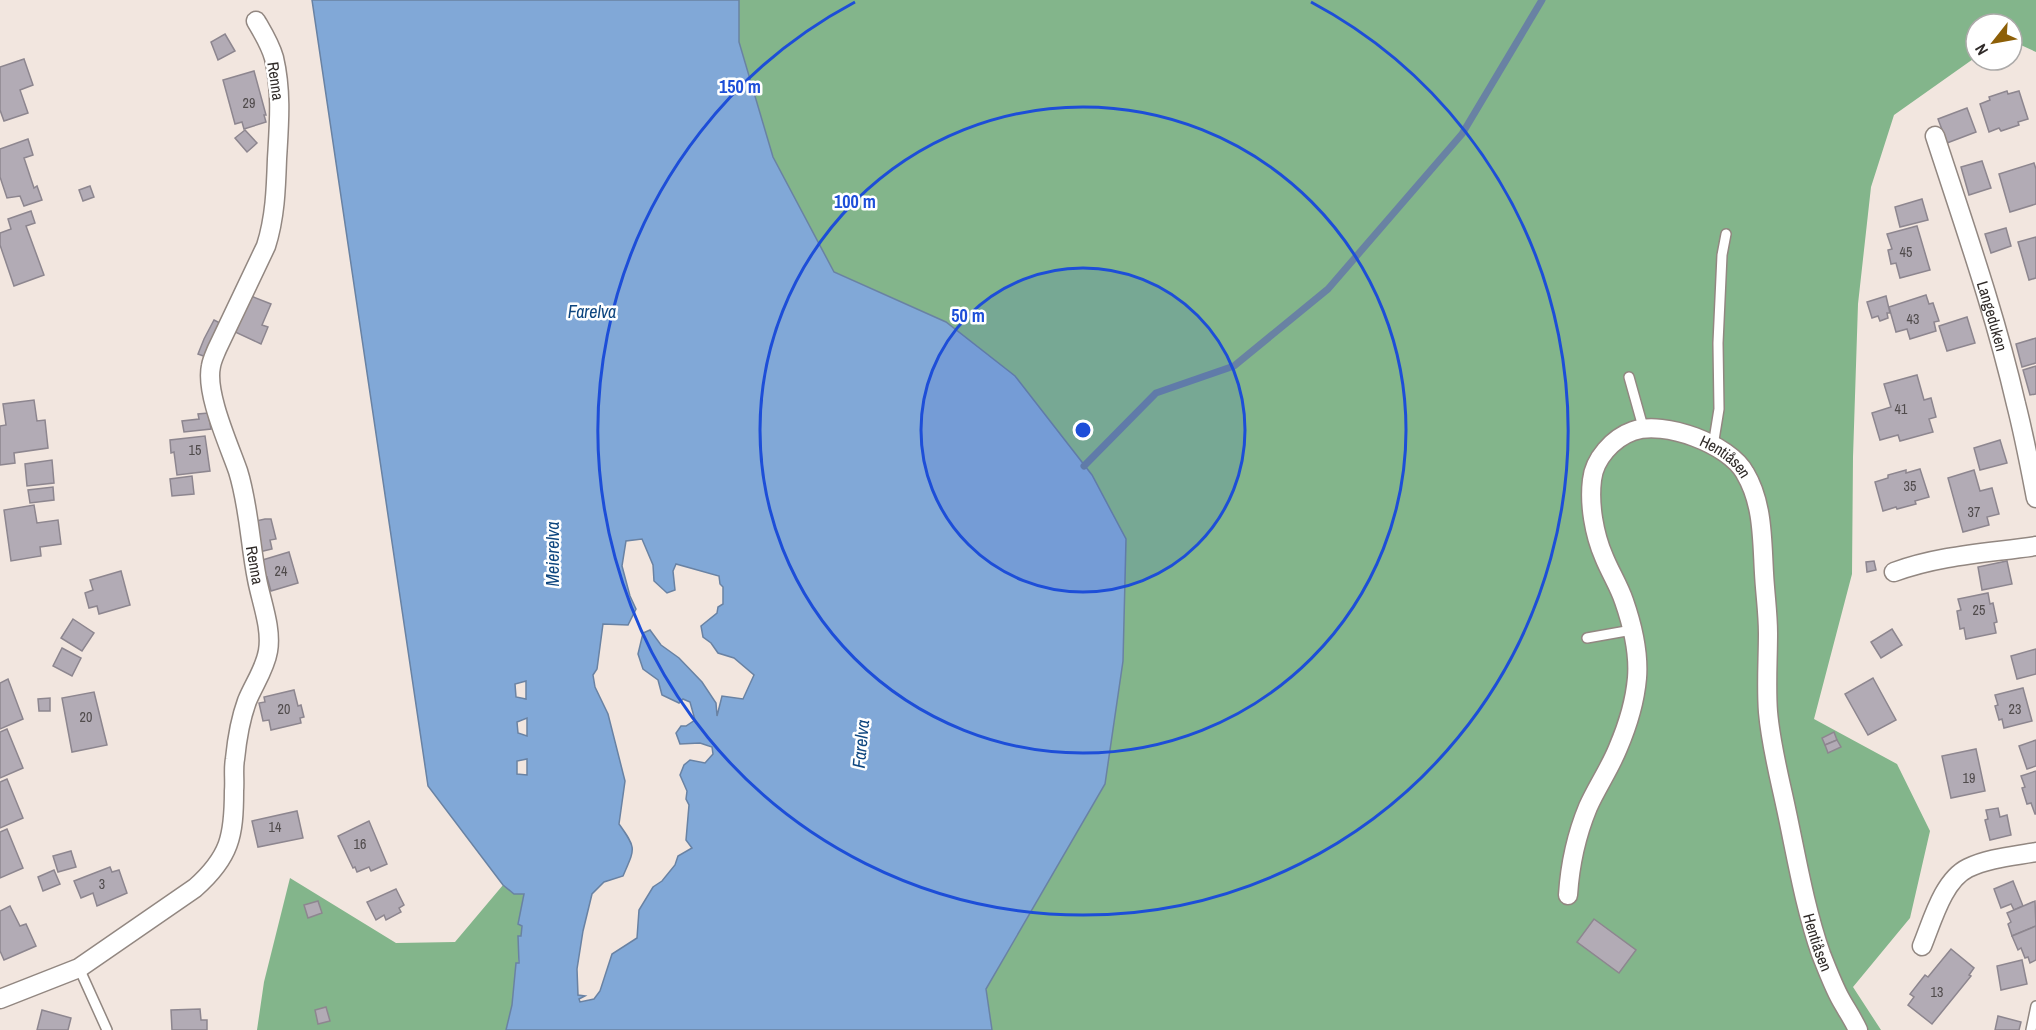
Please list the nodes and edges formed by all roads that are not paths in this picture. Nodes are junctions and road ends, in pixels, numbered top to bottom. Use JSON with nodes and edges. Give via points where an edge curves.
{"nodes":[{"id":1,"x":256,"y":21,"type":"dead end"},
{"id":2,"x":1935,"y":136,"type":"dead end"},
{"id":3,"x":1726,"y":234,"type":"dead end"},
{"id":4,"x":1629,"y":377,"type":"dead end"},
{"id":5,"x":1643,"y":428,"type":"junction"},
{"id":6,"x":1713,"y":446,"type":"junction"},
{"id":7,"x":2036,"y":498,"type":"edge"},
{"id":8,"x":2036,"y":546,"type":"edge"},
{"id":9,"x":1894,"y":572,"type":"dead end"},
{"id":10,"x":1632,"y":630,"type":"junction"},
{"id":11,"x":1587,"y":638,"type":"dead end"},
{"id":12,"x":2036,"y":852,"type":"edge"},
{"id":13,"x":1568,"y":895,"type":"dead end"},
{"id":14,"x":1922,"y":946,"type":"dead end"},
{"id":15,"x":79,"y":968,"type":"junction"},
{"id":16,"x":0,"y":999,"type":"edge"},
{"id":17,"x":2036,"y":1006,"type":"edge"},
{"id":18,"x":107,"y":1030,"type":"edge"},
{"id":19,"x":1858,"y":1030,"type":"edge"},
{"id":20,"x":2031,"y":1030,"type":"edge"}],
"edges":[{"from":1,"to":15,"type":"street","name":"Renna","via":[[274,58],[280,103],[275,207],[266,246],[217,349],[211,381],[243,492],[269,648],[240,726],[225,855],[195,888]]},
{"from":2,"to":7,"type":"street","name":"Langeduken","via":[[2000,344]]},
{"from":3,"to":6,"type":"lane","via":[[1718,343],[1719,409]]},
{"from":4,"to":5,"type":"lane"},
{"from":5,"to":6,"type":"street","name":"Hentiåsen","via":[[1671,430]]},
{"from":5,"to":10,"type":"street","via":[[1627,433],[1600,456],[1592,477],[1595,528]]},
{"from":6,"to":19,"type":"street","name":"Hentiåsen","via":[[1733,458],[1744,471],[1759,511],[1773,753],[1818,944]]},
{"from":8,"to":9,"type":"street","via":[[1951,556]]},
{"from":10,"to":11,"type":"lane"},
{"from":10,"to":13,"type":"street","via":[[1637,676],[1632,705],[1618,748],[1579,832]]},
{"from":12,"to":14,"type":"street","via":[[1980,863],[1954,878]]},
{"from":15,"to":16,"type":"street","name":"Renna"},
{"from":15,"to":18,"type":"lane"},
{"from":17,"to":20,"type":"lane"}]}
